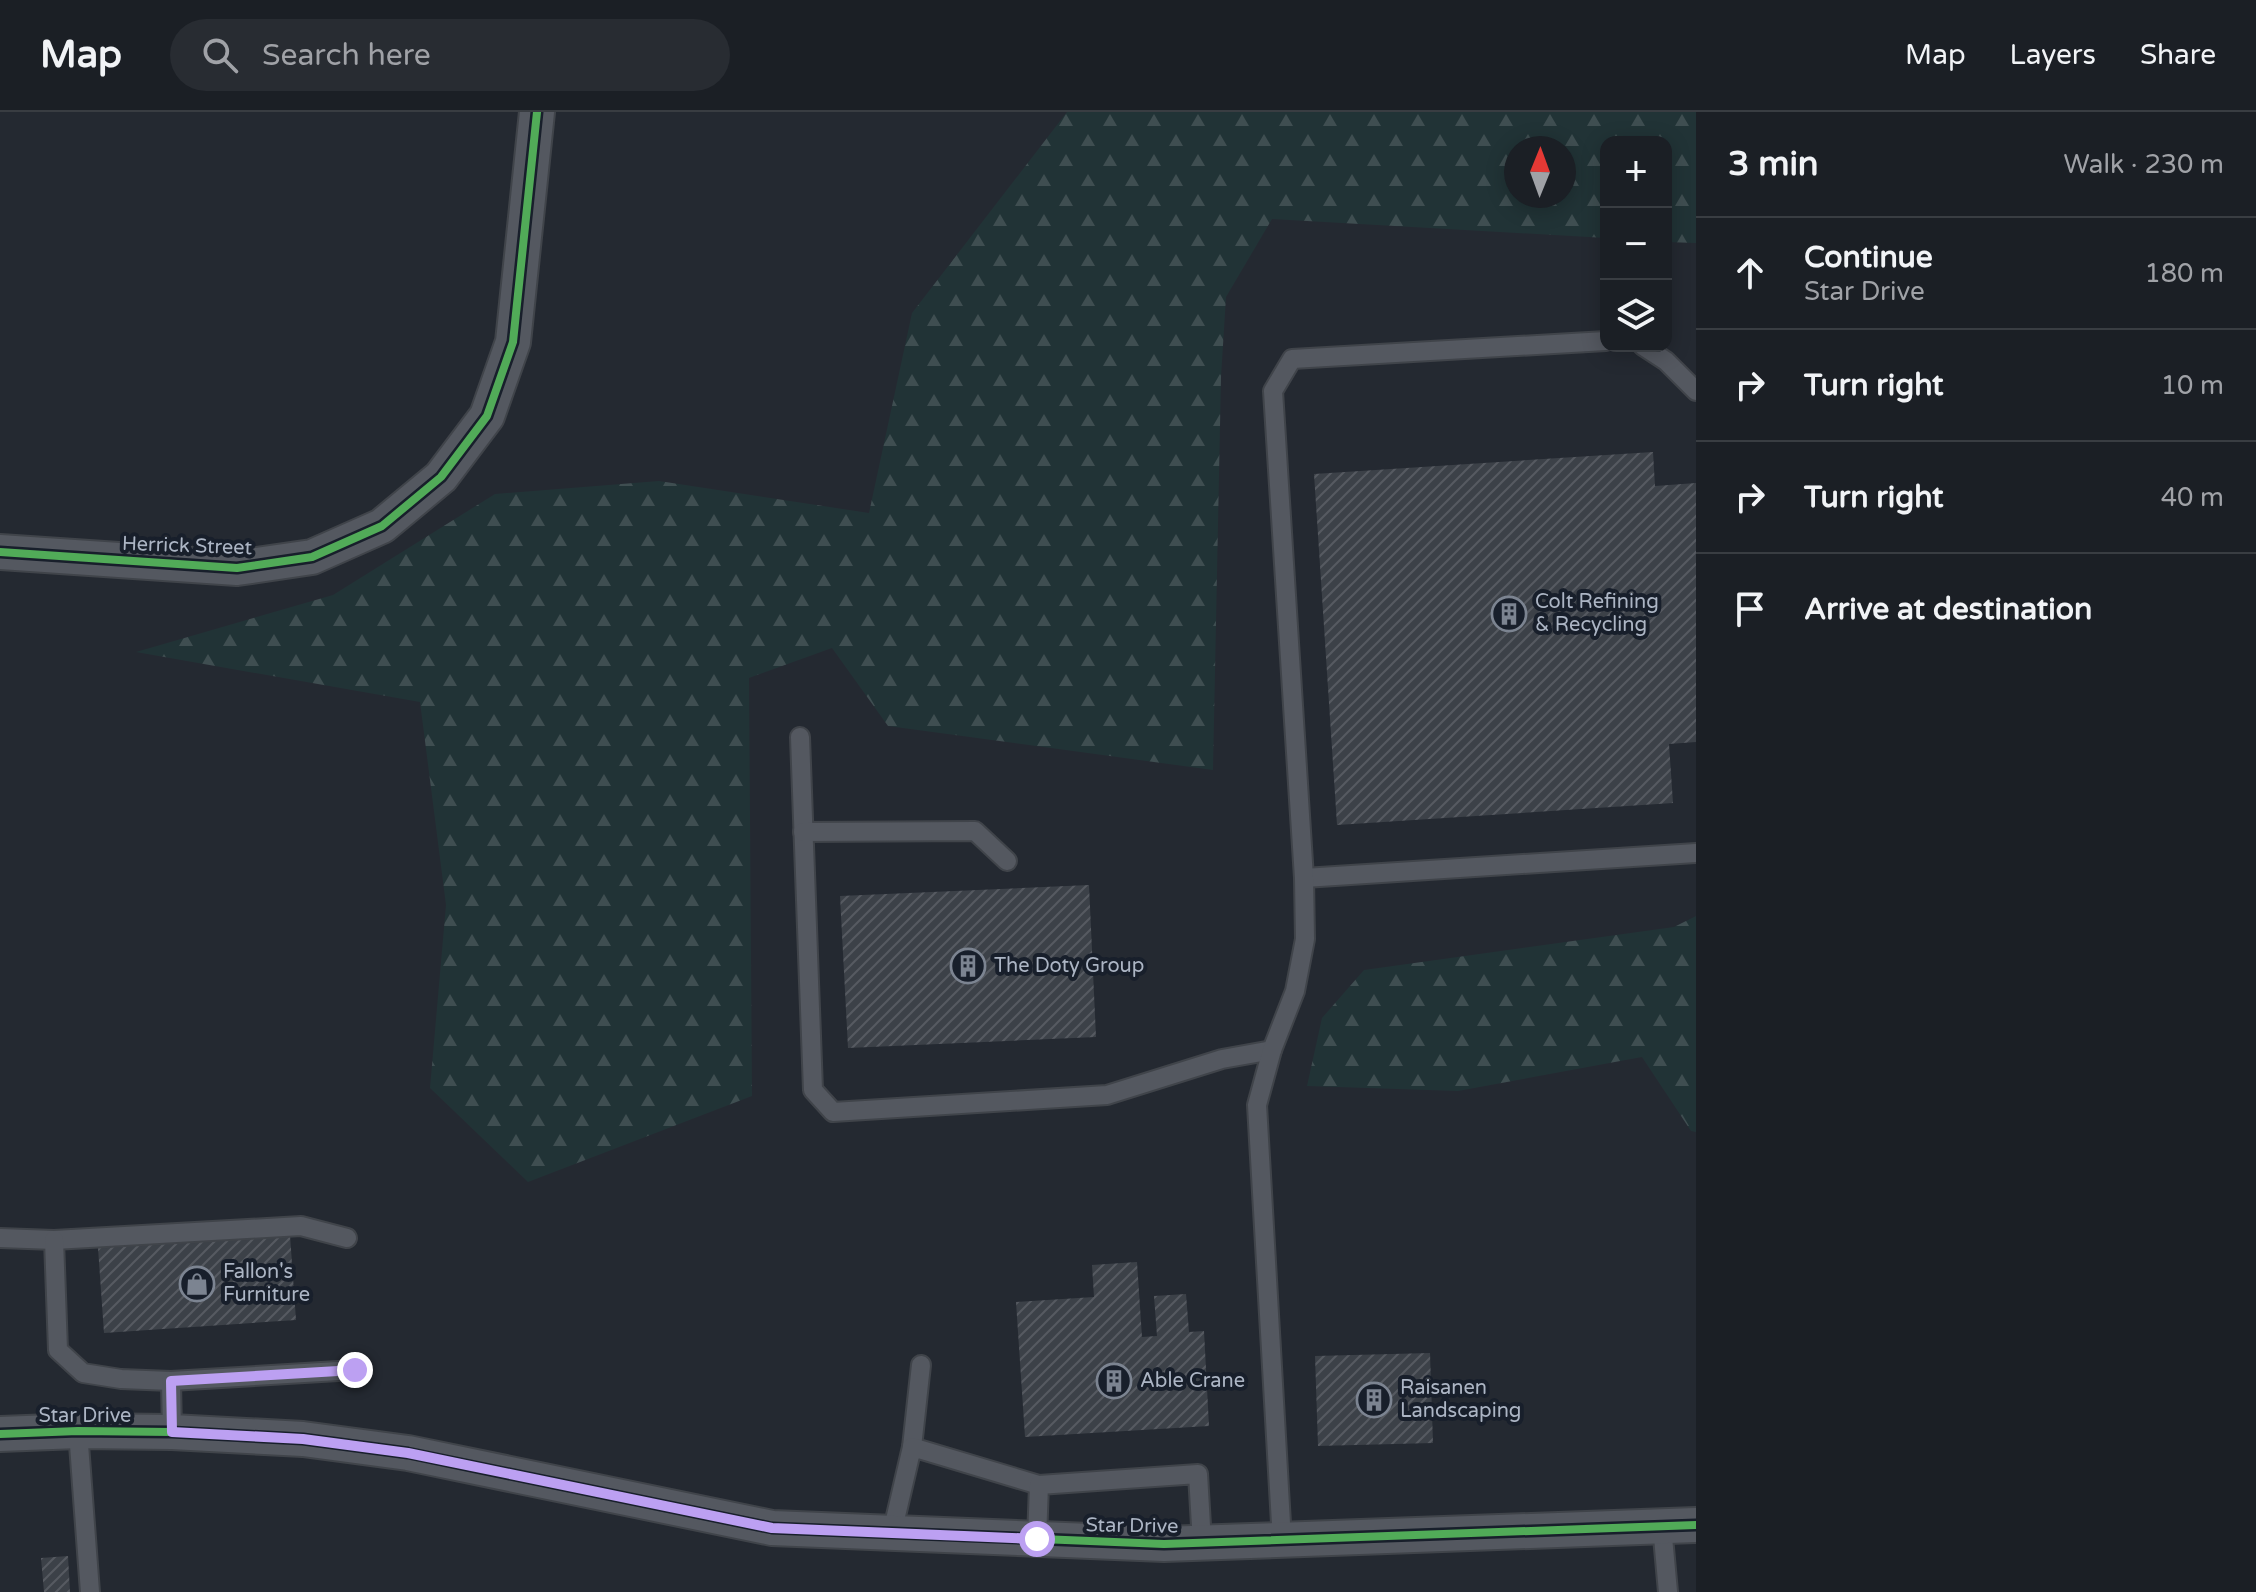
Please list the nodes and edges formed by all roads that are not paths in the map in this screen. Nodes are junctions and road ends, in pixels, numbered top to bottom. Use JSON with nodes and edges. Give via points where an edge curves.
{"nodes":[{"id":1,"x":537,"y":112,"type":"edge"},
{"id":2,"x":1600,"y":341,"type":"edge"},
{"id":3,"x":1652,"y":352,"type":"edge"},
{"id":4,"x":1696,"y":391,"type":"edge"},
{"id":5,"x":0,"y":552,"type":"edge"},
{"id":6,"x":800,"y":737,"type":"dead end"},
{"id":7,"x":803,"y":832,"type":"junction"},
{"id":8,"x":1696,"y":853,"type":"edge"},
{"id":9,"x":1007,"y":861,"type":"dead end"},
{"id":10,"x":1304,"y":878,"type":"junction"},
{"id":11,"x":1272,"y":1050,"type":"junction"},
{"id":12,"x":0,"y":1238,"type":"edge"},
{"id":13,"x":347,"y":1238,"type":"dead end"},
{"id":14,"x":54,"y":1240,"type":"junction"},
{"id":15,"x":921,"y":1365,"type":"dead end"},
{"id":16,"x":355,"y":1370,"type":"dead end"},
{"id":17,"x":171,"y":1381,"type":"junction"},
{"id":18,"x":78,"y":1431,"type":"junction"},
{"id":19,"x":172,"y":1432,"type":"junction"},
{"id":20,"x":0,"y":1434,"type":"edge"},
{"id":21,"x":912,"y":1447,"type":"junction"},
{"id":22,"x":1039,"y":1485,"type":"junction"},
{"id":23,"x":1696,"y":1525,"type":"edge"},
{"id":24,"x":1662,"y":1526,"type":"junction"},
{"id":25,"x":892,"y":1533,"type":"junction"},
{"id":26,"x":1037,"y":1539,"type":"junction"},
{"id":27,"x":1282,"y":1541,"type":"junction"},
{"id":28,"x":1202,"y":1543,"type":"junction"},
{"id":29,"x":90,"y":1592,"type":"edge"},
{"id":30,"x":1668,"y":1592,"type":"edge"}],
"edges":[{"from":1,"to":5,"type":"street","name":"Herrick Street","via":[[513,342],[487,416],[441,477],[382,526],[312,557],[237,568]]},
{"from":2,"to":10,"type":"lane","via":[[1292,359],[1273,391]]},
{"from":3,"to":4,"type":"lane"},
{"from":6,"to":7,"type":"lane"},
{"from":7,"to":9,"type":"lane","via":[[975,831]]},
{"from":7,"to":11,"type":"lane","via":[[813,1090],[833,1112],[1107,1095],[1222,1059]]},
{"from":8,"to":10,"type":"lane"},
{"from":10,"to":11,"type":"lane","via":[[1305,939],[1295,991]]},
{"from":11,"to":27,"type":"lane","via":[[1257,1105]]},
{"from":12,"to":14,"type":"lane"},
{"from":13,"to":14,"type":"lane","via":[[301,1226]]},
{"from":14,"to":17,"type":"lane","via":[[58,1350],[83,1373]]},
{"from":15,"to":21,"type":"lane"},
{"from":16,"to":17,"type":"lane"},
{"from":17,"to":19,"type":"lane"},
{"from":18,"to":19,"type":"street","name":"Star Drive"},
{"from":18,"to":20,"type":"street","name":"Star Drive"},
{"from":18,"to":29,"type":"lane"},
{"from":19,"to":25,"type":"street","name":"Star Drive","via":[[303,1439],[408,1453],[772,1528]]},
{"from":21,"to":22,"type":"lane"},
{"from":21,"to":25,"type":"lane"},
{"from":22,"to":26,"type":"lane"},
{"from":22,"to":28,"type":"lane","via":[[1198,1474]]},
{"from":23,"to":24,"type":"street","name":"Star Drive"},
{"from":24,"to":27,"type":"street","name":"Star Drive"},
{"from":24,"to":30,"type":"lane"},
{"from":25,"to":26,"type":"street","name":"Star Drive"},
{"from":26,"to":28,"type":"street","name":"Star Drive"},
{"from":27,"to":28,"type":"street","name":"Star Drive"}]}
